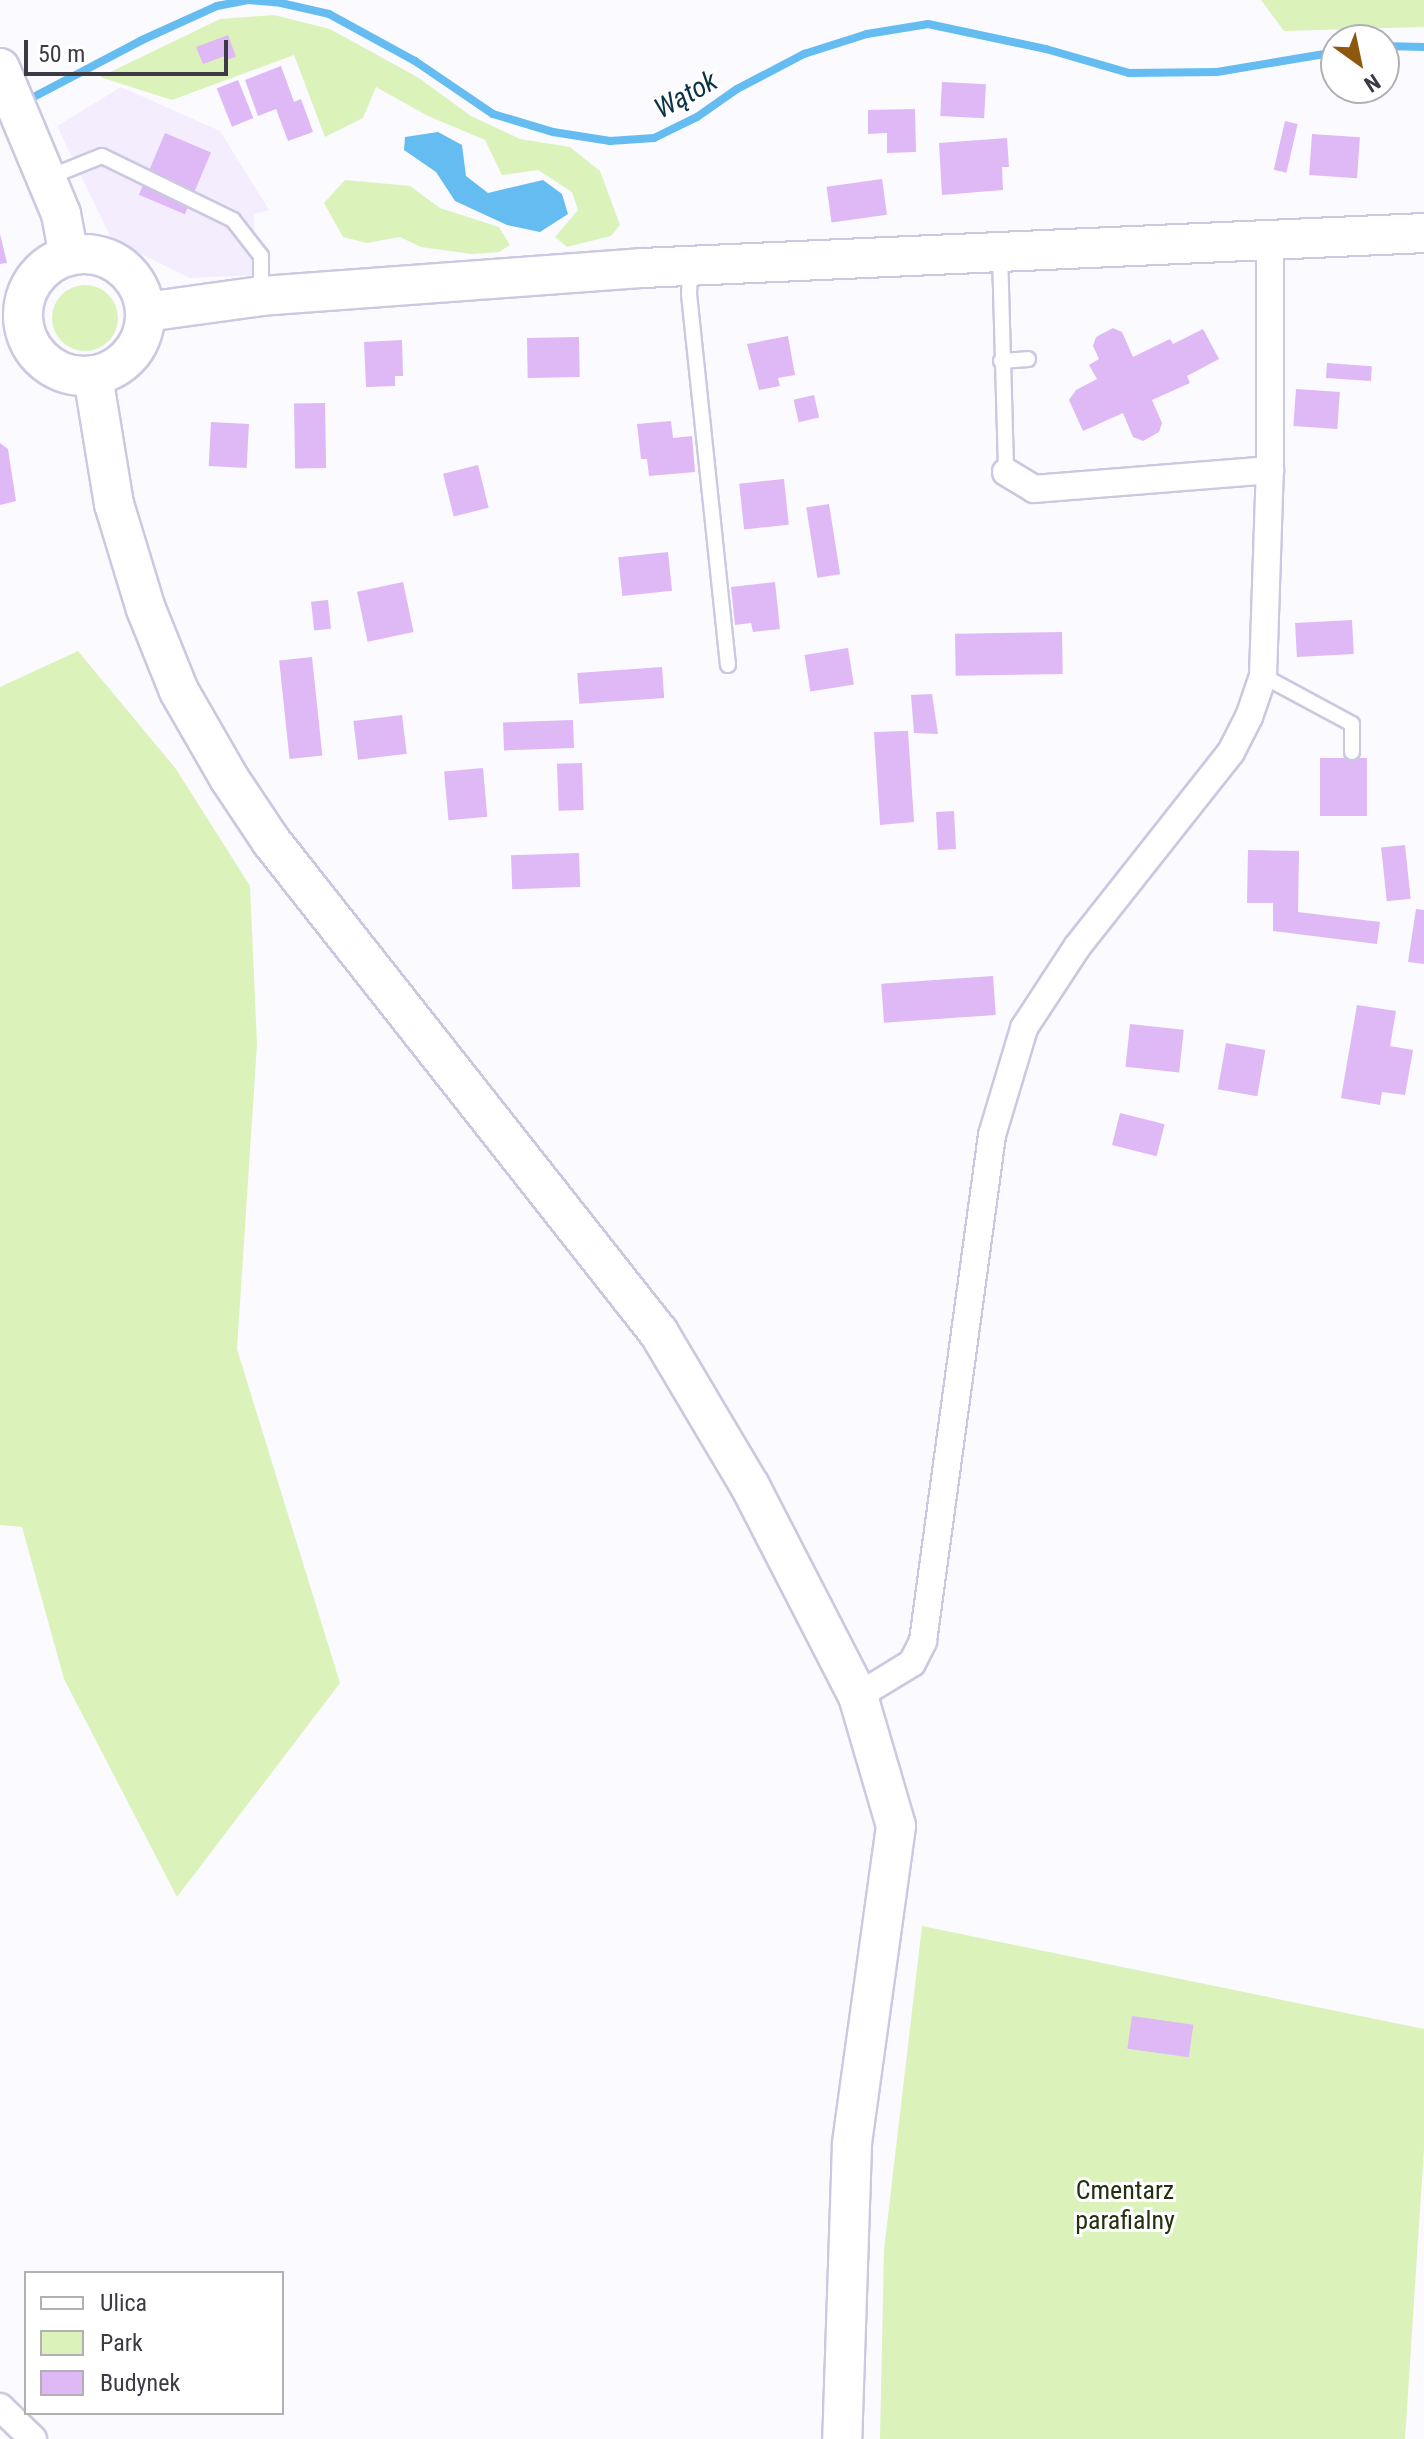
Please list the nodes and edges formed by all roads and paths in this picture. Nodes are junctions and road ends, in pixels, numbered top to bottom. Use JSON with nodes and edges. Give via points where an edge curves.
{"nodes":[{"id":1,"x":0,"y":69,"type":"edge"},
{"id":2,"x":40,"y":162,"type":"junction"},
{"id":3,"x":1424,"y":233,"type":"edge"},
{"id":4,"x":1270,"y":241,"type":"junction"},
{"id":5,"x":1000,"y":252,"type":"junction"},
{"id":6,"x":69,"y":256,"type":"junction"},
{"id":7,"x":690,"y":267,"type":"junction"},
{"id":8,"x":261,"y":296,"type":"junction"},
{"id":9,"x":146,"y":312,"type":"junction"},
{"id":10,"x":12,"y":330,"type":"edge"},
{"id":11,"x":1028,"y":359,"type":"dead end"},
{"id":12,"x":1001,"y":361,"type":"junction"},
{"id":13,"x":93,"y":376,"type":"junction"},
{"id":14,"x":1270,"y":470,"type":"junction"},
{"id":15,"x":1006,"y":472,"type":"joint"},
{"id":16,"x":728,"y":665,"type":"dead end"},
{"id":17,"x":1263,"y":676,"type":"junction"},
{"id":18,"x":1352,"y":752,"type":"dead end"},
{"id":19,"x":858,"y":1696,"type":"junction"},
{"id":20,"x":0,"y":2407,"type":"edge"},
{"id":21,"x":33,"y":2439,"type":"edge"},
{"id":22,"x":842,"y":2439,"type":"edge"}],
"edges":[{"from":1,"to":2,"type":"street"},
{"from":2,"to":6,"type":"street","via":[[61,214]]},
{"from":2,"to":8,"type":"lane","via":[[102,156],[233,220],[261,256]]},
{"from":3,"to":4,"type":"street"},
{"from":4,"to":5,"type":"street"},
{"from":4,"to":14,"type":"street"},
{"from":5,"to":7,"type":"street"},
{"from":5,"to":12,"type":"lane"},
{"from":6,"to":9,"type":"street","via":[[95,255],[127,271],[138,285]]},
{"from":6,"to":10,"type":"street","via":[[40,273]]},
{"from":7,"to":8,"type":"street"},
{"from":7,"to":16,"type":"lane"},
{"from":8,"to":9,"type":"street"},
{"from":9,"to":13,"type":"street","via":[[140,340],[128,358]]},
{"from":10,"to":13,"type":"street","via":[[43,361],[74,376]]},
{"from":11,"to":12,"type":"lane"},
{"from":12,"to":15,"type":"lane"},
{"from":13,"to":19,"type":"street","via":[[114,504],[146,609],[179,691],[229,778],[271,841],[659,1333],[750,1486]]},
{"from":14,"to":15,"type":"street","via":[[1034,489]]},
{"from":14,"to":17,"type":"street"},
{"from":17,"to":18,"type":"lane","via":[[1352,724]]},
{"from":17,"to":19,"type":"street","via":[[1231,752],[1077,947],[1024,1028],[992,1135],[923,1641],[912,1663]]},
{"from":19,"to":22,"type":"street","via":[[896,1826],[852,2145]]},
{"from":20,"to":21,"type":"street"}]}
